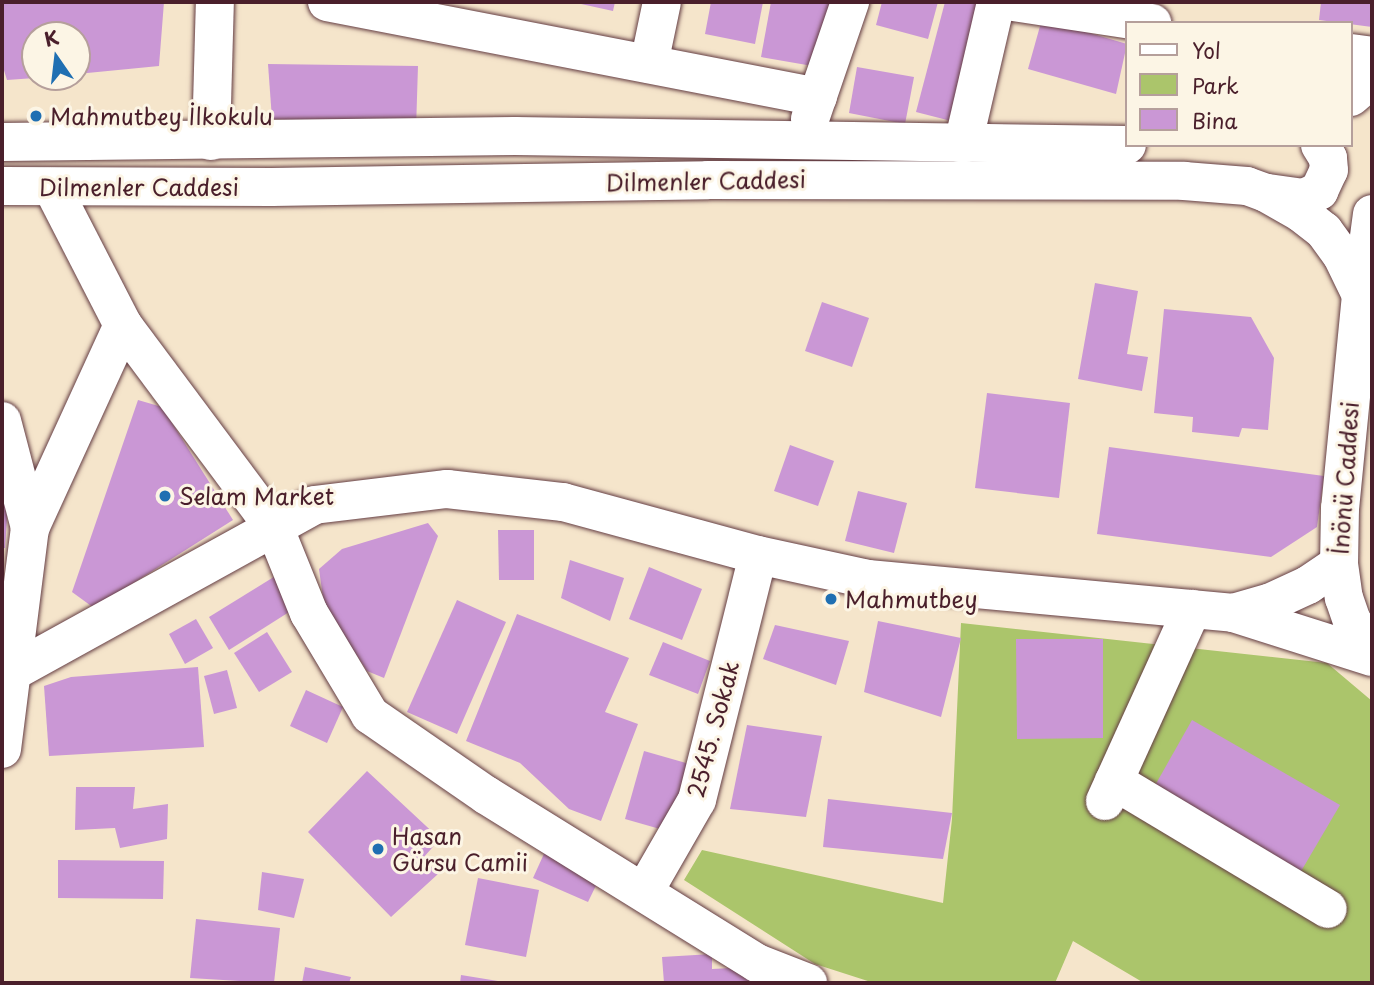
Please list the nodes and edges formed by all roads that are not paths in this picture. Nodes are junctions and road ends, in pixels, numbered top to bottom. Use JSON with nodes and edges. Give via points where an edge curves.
{"nodes":[{"id":1,"x":215,"y":2,"type":"edge"},
{"id":2,"x":327,"y":2,"type":"edge"},
{"id":3,"x":662,"y":2,"type":"edge"},
{"id":4,"x":850,"y":2,"type":"edge"},
{"id":5,"x":996,"y":2,"type":"edge"},
{"id":6,"x":1014,"y":2,"type":"edge"},
{"id":7,"x":1139,"y":21,"type":"edge"},
{"id":8,"x":1353,"y":53,"type":"edge"},
{"id":9,"x":1372,"y":56,"type":"edge"},
{"id":10,"x":649,"y":64,"type":"junction"},
{"id":11,"x":1372,"y":79,"type":"edge"},
{"id":12,"x":1353,"y":95,"type":"edge"},
{"id":13,"x":818,"y":97,"type":"junction"},
{"id":14,"x":211,"y":141,"type":"junction"},
{"id":15,"x":803,"y":141,"type":"junction"},
{"id":16,"x":2,"y":142,"type":"edge"},
{"id":17,"x":963,"y":144,"type":"junction"},
{"id":18,"x":1126,"y":145,"type":"edge"},
{"id":19,"x":1321,"y":147,"type":"edge"},
{"id":20,"x":2,"y":186,"type":"edge"},
{"id":21,"x":52,"y":187,"type":"junction"},
{"id":22,"x":1266,"y":192,"type":"junction"},
{"id":23,"x":1372,"y":214,"type":"edge"},
{"id":24,"x":1361,"y":295,"type":"junction"},
{"id":25,"x":123,"y":325,"type":"junction"},
{"id":26,"x":2,"y":421,"type":"edge"},
{"id":27,"x":30,"y":528,"type":"junction"},
{"id":28,"x":275,"y":529,"type":"junction"},
{"id":29,"x":758,"y":555,"type":"junction"},
{"id":30,"x":1339,"y":564,"type":"junction"},
{"id":31,"x":1192,"y":608,"type":"junction"},
{"id":32,"x":1233,"y":612,"type":"junction"},
{"id":33,"x":1372,"y":650,"type":"edge"},
{"id":34,"x":1372,"y":657,"type":"edge"},
{"id":35,"x":12,"y":673,"type":"junction"},
{"id":36,"x":2,"y":749,"type":"edge"},
{"id":37,"x":644,"y":892,"type":"junction"},
{"id":38,"x":1328,"y":909,"type":"dead end"},
{"id":39,"x":808,"y":983,"type":"edge"}],
"edges":[{"from":1,"to":14,"type":"street"},
{"from":2,"to":10,"type":"street"},
{"from":3,"to":10,"type":"street"},
{"from":4,"to":13,"type":"street"},
{"from":5,"to":17,"type":"street"},
{"from":6,"to":7,"type":"street"},
{"from":8,"to":9,"type":"street"},
{"from":10,"to":13,"type":"street"},
{"from":11,"to":12,"type":"street"},
{"from":13,"to":15,"type":"street"},
{"from":14,"to":15,"type":"street","name":"Dilmenler Caddesi","via":[[515,136]]},
{"from":14,"to":16,"type":"street","name":"Dilmenler Caddesi"},
{"from":15,"to":17,"type":"street","name":"Dilmenler Caddesi"},
{"from":17,"to":18,"type":"street","name":"Dilmenler Caddesi"},
{"from":19,"to":22,"type":"street","via":[[1329,170],[1319,191],[1304,198]]},
{"from":20,"to":21,"type":"street","name":"Dilmenler Caddesi"},
{"from":21,"to":22,"type":"street","name":"Dilmenler Caddesi","via":[[1023,179],[1184,181]]},
{"from":21,"to":25,"type":"street"},
{"from":22,"to":24,"type":"street","name":"Dilmenler Caddesi","via":[[1324,231]]},
{"from":23,"to":24,"type":"street","name":"İnönü Caddesi"},
{"from":24,"to":30,"type":"street","name":"İnönü Caddesi","via":[[1340,508]]},
{"from":25,"to":27,"type":"street"},
{"from":25,"to":28,"type":"street"},
{"from":26,"to":27,"type":"street"},
{"from":27,"to":35,"type":"street"},
{"from":28,"to":29,"type":"street","via":[[314,505],[447,489],[563,502]]},
{"from":28,"to":35,"type":"street"},
{"from":28,"to":37,"type":"street","via":[[309,613],[370,715],[486,795]]},
{"from":29,"to":31,"type":"street","via":[[868,579]]},
{"from":29,"to":37,"type":"street","name":"2545. Sokak","via":[[697,800]]},
{"from":30,"to":32,"type":"street","via":[[1269,603]]},
{"from":30,"to":33,"type":"street","name":"İnönü Caddesi","via":[[1352,621]]},
{"from":31,"to":32,"type":"street"},
{"from":31,"to":38,"type":"street","via":[[1109,791]]},
{"from":32,"to":34,"type":"street"},
{"from":35,"to":36,"type":"street"},
{"from":37,"to":39,"type":"street","via":[[757,963]]}]}
